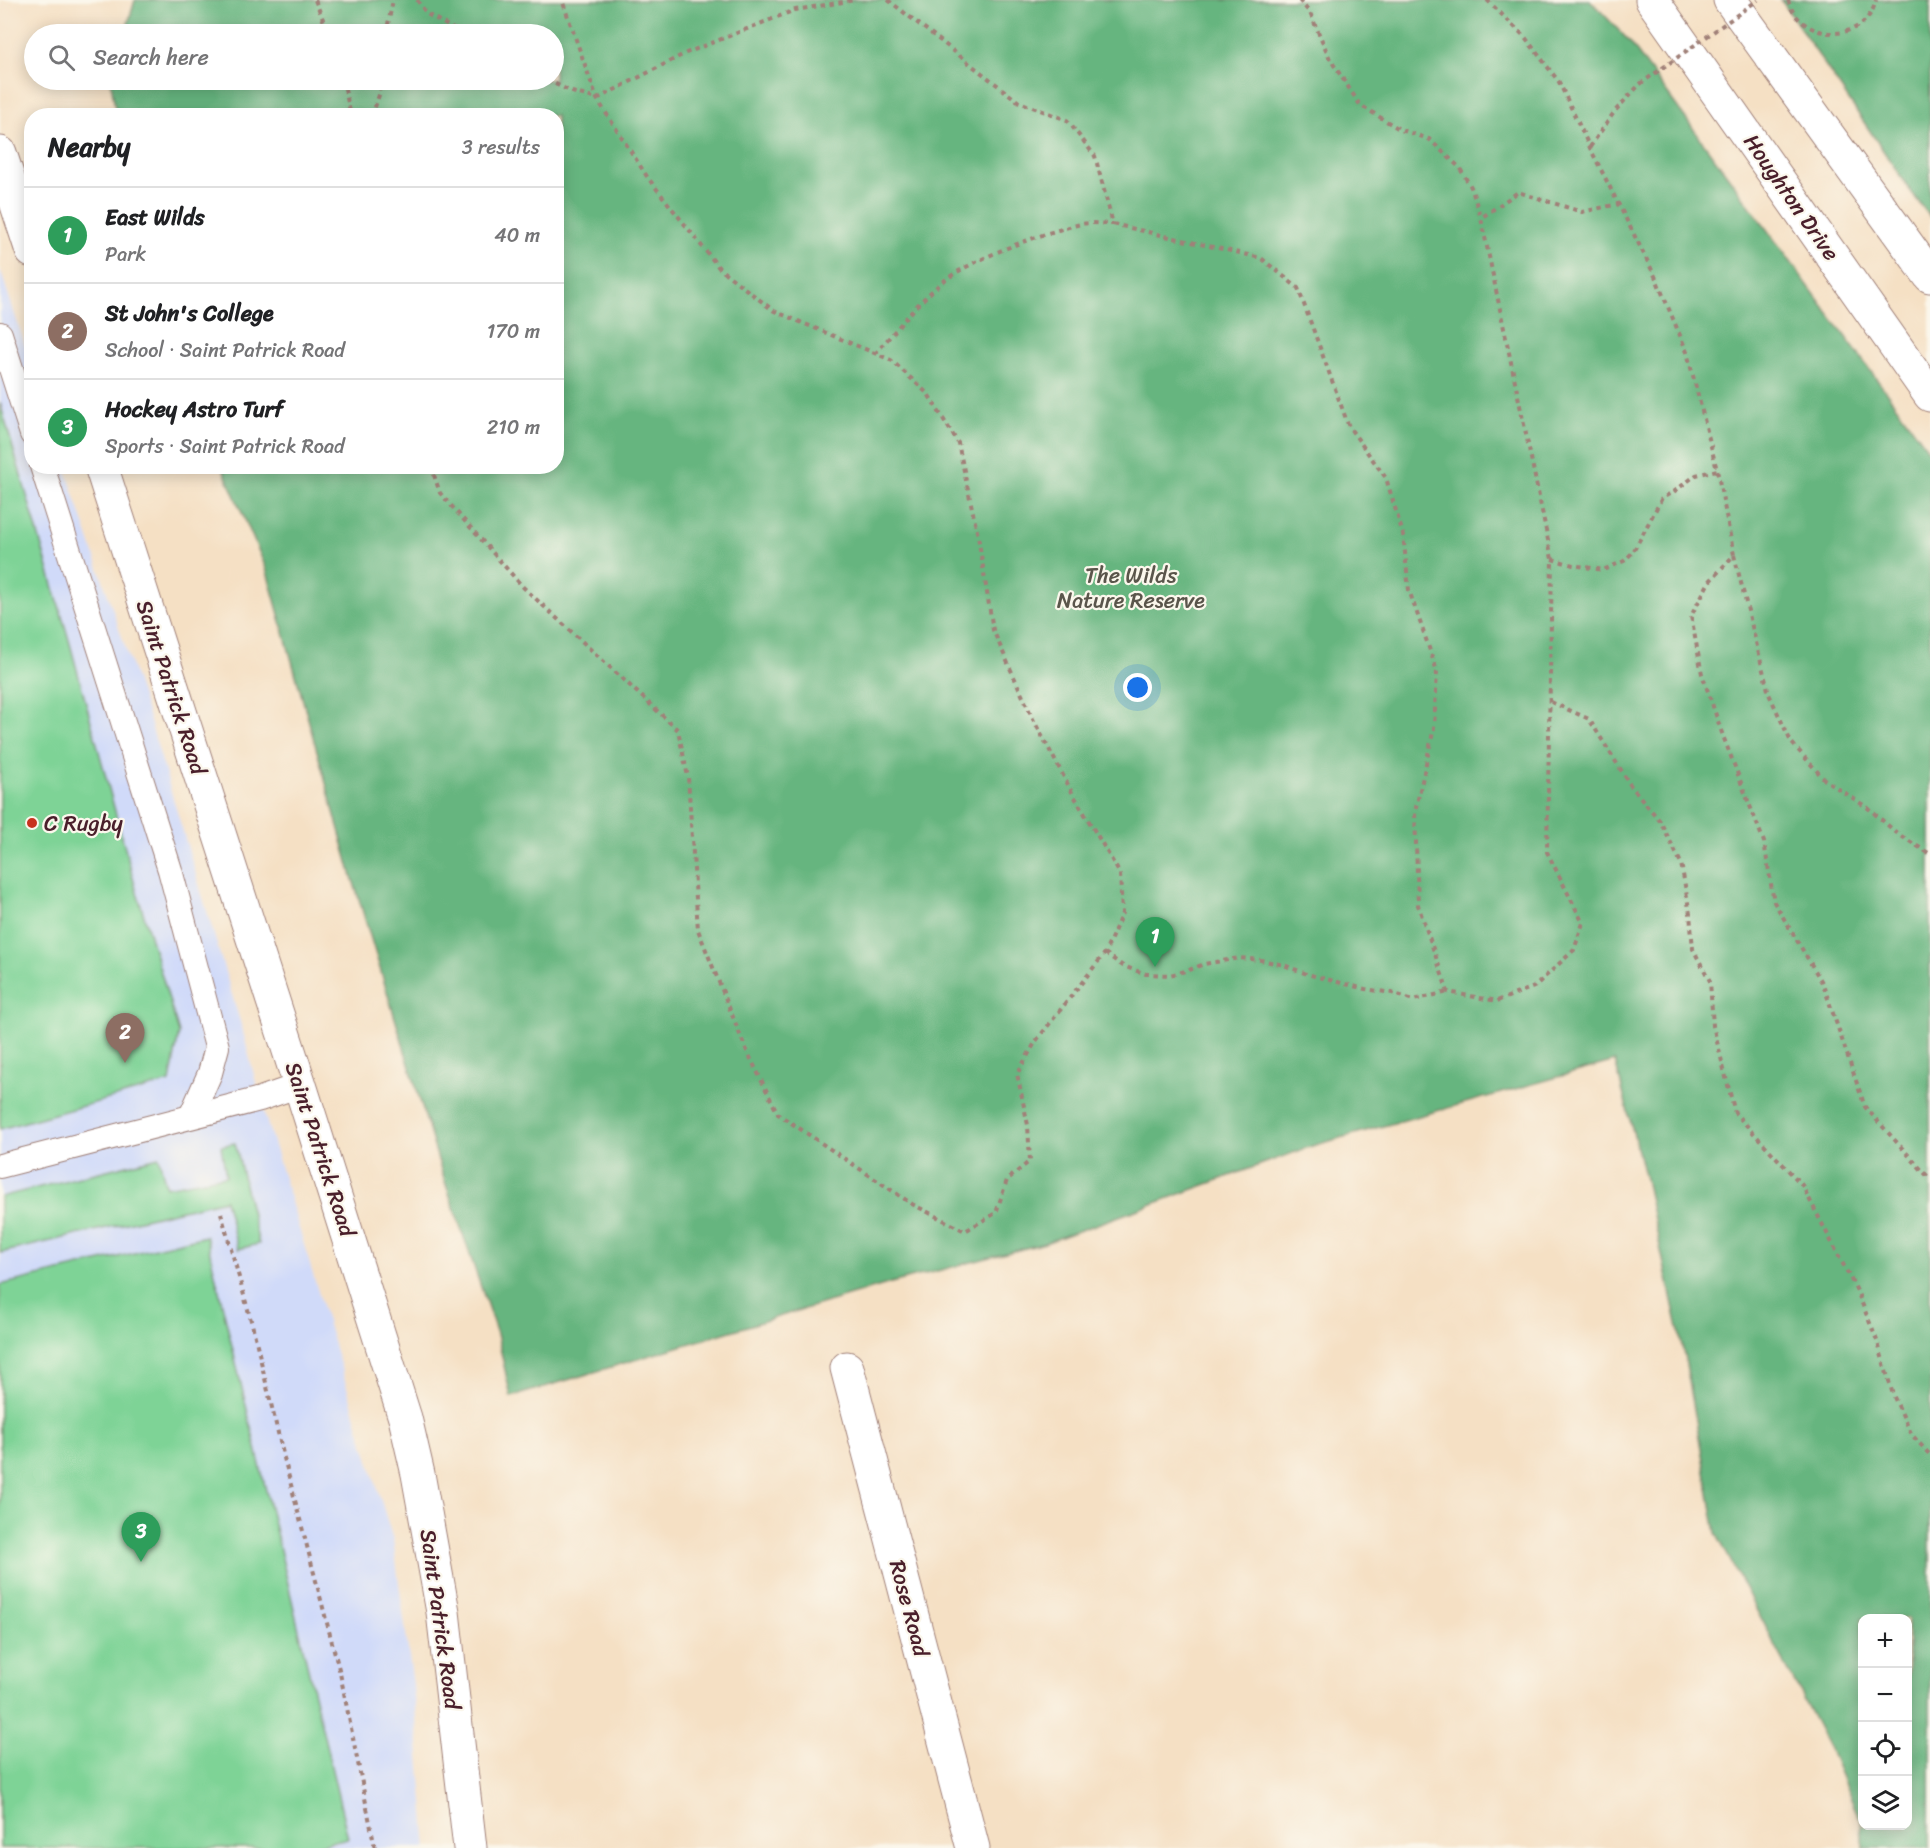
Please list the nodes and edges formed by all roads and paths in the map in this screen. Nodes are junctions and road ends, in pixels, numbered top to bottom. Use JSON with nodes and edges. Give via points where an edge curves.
{"nodes":[{"id":1,"x":315,"y":0,"type":"edge"},
{"id":2,"x":393,"y":0,"type":"edge"},
{"id":3,"x":417,"y":0,"type":"edge"},
{"id":4,"x":562,"y":0,"type":"edge"},
{"id":5,"x":855,"y":0,"type":"edge"},
{"id":6,"x":888,"y":0,"type":"edge"},
{"id":7,"x":1299,"y":0,"type":"edge"},
{"id":8,"x":1487,"y":0,"type":"edge"},
{"id":9,"x":1652,"y":0,"type":"edge"},
{"id":10,"x":1730,"y":0,"type":"edge"},
{"id":11,"x":1758,"y":0,"type":"edge"},
{"id":12,"x":1788,"y":0,"type":"edge"},
{"id":13,"x":1876,"y":0,"type":"edge"},
{"id":14,"x":324,"y":24,"type":"edge"},
{"id":15,"x":388,"y":24,"type":"edge"},
{"id":16,"x":445,"y":24,"type":"edge"},
{"id":17,"x":564,"y":88,"type":"edge"},
{"id":18,"x":345,"y":90,"type":"edge"},
{"id":19,"x":380,"y":90,"type":"edge"},
{"id":20,"x":597,"y":99,"type":"junction"},
{"id":21,"x":349,"y":108,"type":"edge"},
{"id":22,"x":375,"y":108,"type":"edge"},
{"id":23,"x":1590,"y":147,"type":"junction"},
{"id":24,"x":0,"y":153,"type":"edge"},
{"id":25,"x":1618,"y":204,"type":"junction"},
{"id":26,"x":1481,"y":218,"type":"junction"},
{"id":27,"x":1113,"y":224,"type":"junction"},
{"id":28,"x":24,"y":226,"type":"edge"},
{"id":29,"x":1930,"y":276,"type":"edge"},
{"id":30,"x":0,"y":334,"type":"edge"},
{"id":31,"x":875,"y":354,"type":"junction"},
{"id":32,"x":1930,"y":395,"type":"edge"},
{"id":33,"x":24,"y":409,"type":"edge"},
{"id":34,"x":1717,"y":470,"type":"junction"},
{"id":35,"x":45,"y":474,"type":"edge"},
{"id":36,"x":104,"y":474,"type":"edge"},
{"id":37,"x":434,"y":474,"type":"edge"},
{"id":38,"x":1734,"y":555,"type":"junction"},
{"id":39,"x":1552,"y":559,"type":"junction"},
{"id":40,"x":1551,"y":702,"type":"junction"},
{"id":41,"x":1930,"y":854,"type":"edge"},
{"id":42,"x":1105,"y":953,"type":"junction"},
{"id":43,"x":1448,"y":992,"type":"junction"},
{"id":44,"x":300,"y":1085,"type":"junction"},
{"id":45,"x":191,"y":1116,"type":"junction"},
{"id":46,"x":0,"y":1166,"type":"edge"},
{"id":47,"x":1930,"y":1179,"type":"edge"},
{"id":48,"x":221,"y":1213,"type":"dead end"},
{"id":49,"x":847,"y":1368,"type":"dead end"},
{"id":50,"x":1930,"y":1455,"type":"edge"},
{"id":51,"x":375,"y":1848,"type":"edge"},
{"id":52,"x":470,"y":1848,"type":"edge"},
{"id":53,"x":973,"y":1848,"type":"edge"}],
"edges":[{"from":1,"to":14,"type":"path"},
{"from":2,"to":15,"type":"path"},
{"from":3,"to":16,"type":"path","via":[[428,14]]},
{"from":4,"to":20,"type":"path"},
{"from":5,"to":20,"type":"path","via":[[795,10],[686,52]]},
{"from":6,"to":27,"type":"path","via":[[1018,102],[1067,120],[1095,156]]},
{"from":7,"to":26,"type":"path","via":[[1360,105],[1401,130],[1429,139],[1459,167],[1472,187]]},
{"from":8,"to":23,"type":"path","via":[[1525,37],[1559,82]]},
{"from":9,"to":32,"type":"street","name":"Houghton Drive"},
{"from":10,"to":29,"type":"street"},
{"from":11,"to":23,"type":"path","bridge":true,"via":[[1640,84]]},
{"from":12,"to":13,"type":"path","via":[[1796,18],[1819,33],[1850,30],[1867,21]]},
{"from":17,"to":20,"type":"path"},
{"from":18,"to":21,"type":"path"},
{"from":19,"to":22,"type":"path"},
{"from":20,"to":31,"type":"path","via":[[648,178],[720,269],[774,311]]},
{"from":23,"to":25,"type":"path"},
{"from":24,"to":28,"type":"street"},
{"from":25,"to":26,"type":"path","via":[[1582,212],[1518,192]]},
{"from":25,"to":34,"type":"path","via":[[1688,352]]},
{"from":26,"to":39,"type":"path"},
{"from":27,"to":31,"type":"path","via":[[1083,224],[985,258],[946,280]]},
{"from":27,"to":43,"type":"path","via":[[1261,258],[1298,288],[1349,427],[1386,478],[1403,534],[1408,590],[1437,671],[1434,728],[1415,812],[1418,904]]},
{"from":30,"to":33,"type":"lane"},
{"from":31,"to":42,"type":"path","via":[[891,360],[928,394],[958,443],[993,630],[1033,719],[1120,874],[1122,913]]},
{"from":34,"to":38,"type":"path"},
{"from":34,"to":39,"type":"path","via":[[1696,475],[1662,498],[1633,552],[1624,561],[1604,570]]},
{"from":35,"to":45,"type":"lane","via":[[170,870],[217,1047]]},
{"from":36,"to":44,"type":"street","name":"Saint Patrick Road"},
{"from":37,"to":42,"type":"path","via":[[440,493],[523,587],[678,730],[688,777],[698,930],[745,1047],[778,1114],[912,1204],[965,1231],[996,1213],[1007,1180],[1030,1161],[1028,1125],[1017,1074],[1036,1041]]},
{"from":38,"to":41,"type":"path","via":[[1769,694],[1791,742],[1825,780]]},
{"from":38,"to":47,"type":"path","via":[[1709,582],[1691,616],[1702,674],[1764,842],[1774,902],[1823,984],[1865,1107]]},
{"from":39,"to":40,"type":"path"},
{"from":40,"to":43,"type":"path","via":[[1547,852],[1583,923],[1574,950],[1534,987],[1497,1001]]},
{"from":40,"to":50,"type":"path","via":[[1589,719],[1631,786],[1660,820],[1681,863],[1694,949],[1710,981],[1713,1026],[1735,1113],[1802,1185],[1857,1291],[1893,1395],[1912,1435]]},
{"from":42,"to":43,"type":"path","via":[[1123,966],[1146,974],[1170,975],[1239,958],[1284,965],[1324,979],[1413,1000]]},
{"from":44,"to":45,"type":"lane"},
{"from":44,"to":52,"type":"street","name":"Saint Patrick Road","via":[[405,1418],[418,1474],[443,1612]]},
{"from":45,"to":46,"type":"lane"},
{"from":48,"to":51,"type":"path","via":[[340,1673]]},
{"from":49,"to":53,"type":"street","name":"Rose Road"}]}
